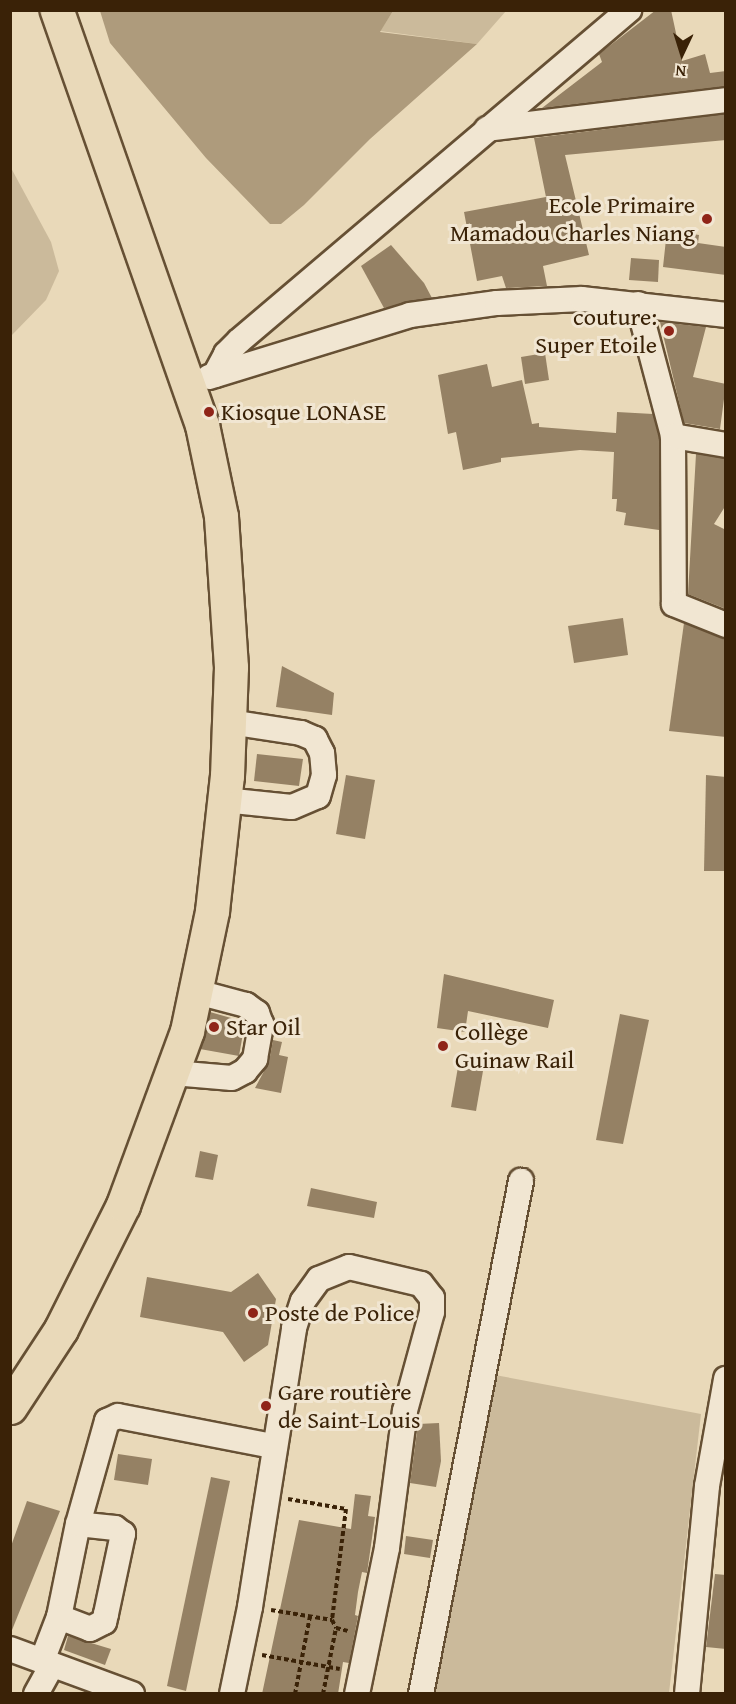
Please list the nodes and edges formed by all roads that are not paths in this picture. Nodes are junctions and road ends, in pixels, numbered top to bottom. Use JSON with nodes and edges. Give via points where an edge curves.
{"nodes":[{"id":1,"x":57,"y":10,"type":"edge"},
{"id":2,"x":629,"y":10,"type":"edge"},
{"id":3,"x":726,"y":100,"type":"edge"},
{"id":4,"x":487,"y":129,"type":"junction"},
{"id":5,"x":638,"y":304,"type":"junction"},
{"id":6,"x":726,"y":315,"type":"edge"},
{"id":7,"x":202,"y":379,"type":"junction"},
{"id":8,"x":673,"y":436,"type":"junction"},
{"id":9,"x":726,"y":445,"type":"edge"},
{"id":10,"x":726,"y":625,"type":"edge"},
{"id":11,"x":229,"y":722,"type":"junction"},
{"id":12,"x":224,"y":800,"type":"junction"},
{"id":13,"x":197,"y":992,"type":"junction"},
{"id":14,"x":173,"y":1073,"type":"junction"},
{"id":15,"x":521,"y":1182,"type":"dead end"},
{"id":16,"x":726,"y":1379,"type":"edge"},
{"id":17,"x":10,"y":1407,"type":"edge"},
{"id":18,"x":720,"y":1431,"type":"edge"},
{"id":19,"x":272,"y":1446,"type":"junction"},
{"id":20,"x":78,"y":1524,"type":"junction"},
{"id":21,"x":59,"y":1617,"type":"junction"},
{"id":22,"x":10,"y":1649,"type":"edge"},
{"id":23,"x":47,"y":1663,"type":"junction"},
{"id":24,"x":36,"y":1694,"type":"edge"},
{"id":25,"x":132,"y":1694,"type":"edge"},
{"id":26,"x":232,"y":1694,"type":"edge"},
{"id":27,"x":357,"y":1694,"type":"edge"},
{"id":28,"x":421,"y":1694,"type":"edge"},
{"id":29,"x":687,"y":1694,"type":"edge"}],
"edges":[{"from":1,"to":7,"type":"highway"},
{"from":2,"to":4,"type":"street"},
{"from":3,"to":4,"type":"street"},
{"from":4,"to":7,"type":"street","via":[[239,341]]},
{"from":5,"to":6,"type":"street"},
{"from":5,"to":7,"type":"street","via":[[536,301],[410,315]]},
{"from":5,"to":8,"type":"street"},
{"from":7,"to":11,"type":"highway","via":[[229,602]]},
{"from":8,"to":9,"type":"street"},
{"from":8,"to":10,"type":"street","via":[[674,604]]},
{"from":11,"to":12,"type":"highway"},
{"from":11,"to":12,"type":"street","via":[[301,733],[315,739],[322,753],[324,775],[318,796],[292,807]]},
{"from":12,"to":13,"type":"highway","via":[[212,911]]},
{"from":13,"to":14,"type":"highway"},
{"from":13,"to":14,"type":"street","via":[[246,1005],[257,1013],[261,1024],[255,1059],[232,1078]]},
{"from":14,"to":17,"type":"highway","via":[[141,1163],[103,1248],[42,1363]]},
{"from":15,"to":28,"type":"street"},
{"from":16,"to":18,"type":"street"},
{"from":18,"to":29,"type":"street","via":[[696,1580]]},
{"from":19,"to":20,"type":"street","via":[[118,1416],[107,1421],[102,1432]]},
{"from":19,"to":26,"type":"street","via":[[250,1607]]},
{"from":19,"to":27,"type":"street","via":[[294,1328],[303,1301],[318,1279],[349,1267],[421,1284],[432,1298],[432,1312],[405,1411],[387,1548]]},
{"from":20,"to":21,"type":"street"},
{"from":20,"to":21,"type":"street","via":[[120,1529],[123,1540],[104,1622],[90,1629]]},
{"from":21,"to":23,"type":"street"},
{"from":22,"to":23,"type":"street"},
{"from":23,"to":24,"type":"street"},
{"from":23,"to":25,"type":"street"}]}
